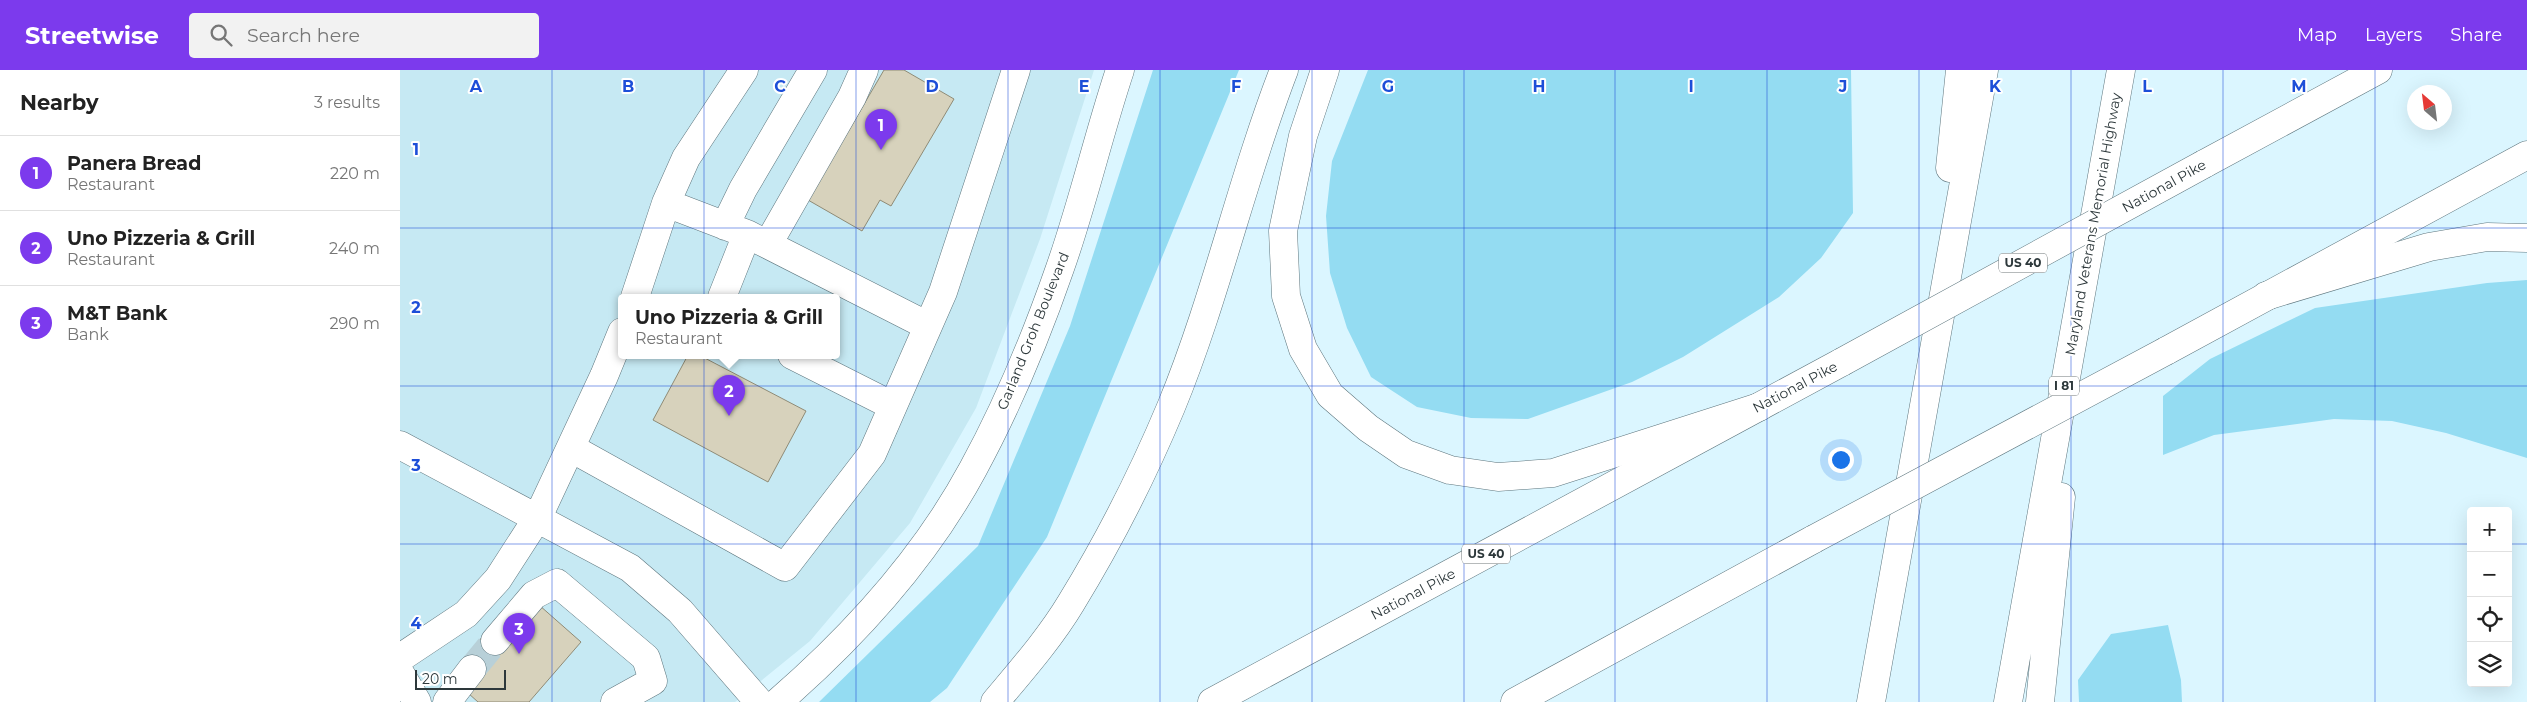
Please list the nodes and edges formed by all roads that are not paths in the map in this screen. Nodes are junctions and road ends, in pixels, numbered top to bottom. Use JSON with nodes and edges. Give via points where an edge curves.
{"nodes":[{"id":1,"x":744,"y":70,"type":"edge"},
{"id":2,"x":813,"y":70,"type":"edge"},
{"id":3,"x":864,"y":70,"type":"edge"},
{"id":4,"x":1016,"y":70,"type":"edge"},
{"id":5,"x":1120,"y":70,"type":"edge"},
{"id":6,"x":1284,"y":70,"type":"edge"},
{"id":7,"x":1325,"y":70,"type":"edge"},
{"id":8,"x":1960,"y":70,"type":"edge"},
{"id":9,"x":1984,"y":70,"type":"edge"},
{"id":10,"x":2121,"y":70,"type":"edge"},
{"id":11,"x":2378,"y":70,"type":"edge"},
{"id":12,"x":2527,"y":155,"type":"edge"},
{"id":13,"x":666,"y":203,"type":"junction"},
{"id":14,"x":747,"y":235,"type":"junction"},
{"id":15,"x":2527,"y":238,"type":"edge"},
{"id":16,"x":2083,"y":276,"type":"junction"},
{"id":17,"x":636,"y":294,"type":"edge"},
{"id":18,"x":723,"y":294,"type":"edge"},
{"id":19,"x":2266,"y":296,"type":"junction"},
{"id":20,"x":928,"y":326,"type":"junction"},
{"id":21,"x":618,"y":342,"type":"edge"},
{"id":22,"x":800,"y":359,"type":"edge"},
{"id":23,"x":1926,"y":398,"type":"junction"},
{"id":24,"x":893,"y":406,"type":"junction"},
{"id":25,"x":1760,"y":407,"type":"junction"},
{"id":26,"x":400,"y":445,"type":"edge"},
{"id":27,"x":571,"y":448,"type":"junction"},
{"id":28,"x":538,"y":517,"type":"junction"},
{"id":29,"x":495,"y":642,"type":"tunnel mouth"},
{"id":30,"x":400,"y":658,"type":"edge"},
{"id":31,"x":472,"y":669,"type":"tunnel mouth"},
{"id":32,"x":400,"y":673,"type":"edge"},
{"id":33,"x":1871,"y":701,"type":"edge"},
{"id":34,"x":417,"y":702,"type":"edge"},
{"id":35,"x":447,"y":702,"type":"edge"},
{"id":36,"x":616,"y":702,"type":"edge"},
{"id":37,"x":759,"y":702,"type":"edge"},
{"id":38,"x":778,"y":702,"type":"edge"},
{"id":39,"x":995,"y":702,"type":"edge"},
{"id":40,"x":1212,"y":702,"type":"edge"},
{"id":41,"x":1515,"y":702,"type":"edge"},
{"id":42,"x":2008,"y":702,"type":"edge"},
{"id":43,"x":2040,"y":702,"type":"edge"}],
"edges":[{"from":1,"to":13,"type":"main road","via":[[686,158]]},
{"from":2,"to":14,"type":"main road","via":[[743,189]]},
{"from":3,"to":14,"type":"main road","via":[[852,97]]},
{"from":4,"to":20,"type":"main road","via":[[943,292]]},
{"from":5,"to":38,"type":"main road","name":"Garland Groh Boulevard","via":[[1060,268],[1012,390],[972,470],[924,545],[871,611],[818,668]]},
{"from":6,"to":39,"type":"main road","via":[[1171,407],[1126,504],[1070,605]]},
{"from":7,"to":25,"type":"main road","via":[[1303,136],[1283,231],[1286,296],[1303,349],[1330,396],[1368,428],[1406,454],[1450,470],[1498,477],[1552,473]]},
{"from":8,"to":23,"type":"main road"},
{"from":9,"to":23,"type":"main road"},
{"from":10,"to":16,"type":"main road","name":"Maryland Veterans Memorial Highway","number":"I 81"},
{"from":11,"to":25,"type":"main road","name":"National Pike","number":"US 40","bridge":true},
{"from":12,"to":19,"type":"main road"},
{"from":13,"to":14,"type":"main road"},
{"from":13,"to":17,"type":"main road"},
{"from":14,"to":18,"type":"main road"},
{"from":14,"to":20,"type":"main road"},
{"from":15,"to":19,"type":"main road","via":[[2487,237],[2429,247]]},
{"from":16,"to":42,"type":"main road","name":"Maryland Veterans Memorial Highway","number":"I 81"},
{"from":16,"to":43,"type":"main road"},
{"from":19,"to":41,"type":"main road","bridge":true},
{"from":20,"to":24,"type":"main road"},
{"from":21,"to":27,"type":"main road"},
{"from":22,"to":24,"type":"main road"},
{"from":23,"to":33,"type":"main road"},
{"from":24,"to":27,"type":"main road","via":[[872,454],[785,567]]},
{"from":25,"to":40,"type":"main road","name":"National Pike","number":"US 40"},
{"from":26,"to":28,"type":"main road"},
{"from":27,"to":28,"type":"main road"},
{"from":28,"to":30,"type":"main road","via":[[498,579],[466,614]]},
{"from":28,"to":37,"type":"main road","via":[[630,568],[680,611]]},
{"from":29,"to":36,"type":"main road","via":[[534,595],[557,583],[646,658],[654,681]]},
{"from":31,"to":35,"type":"main road"},
{"from":32,"to":34,"type":"main road"}]}
